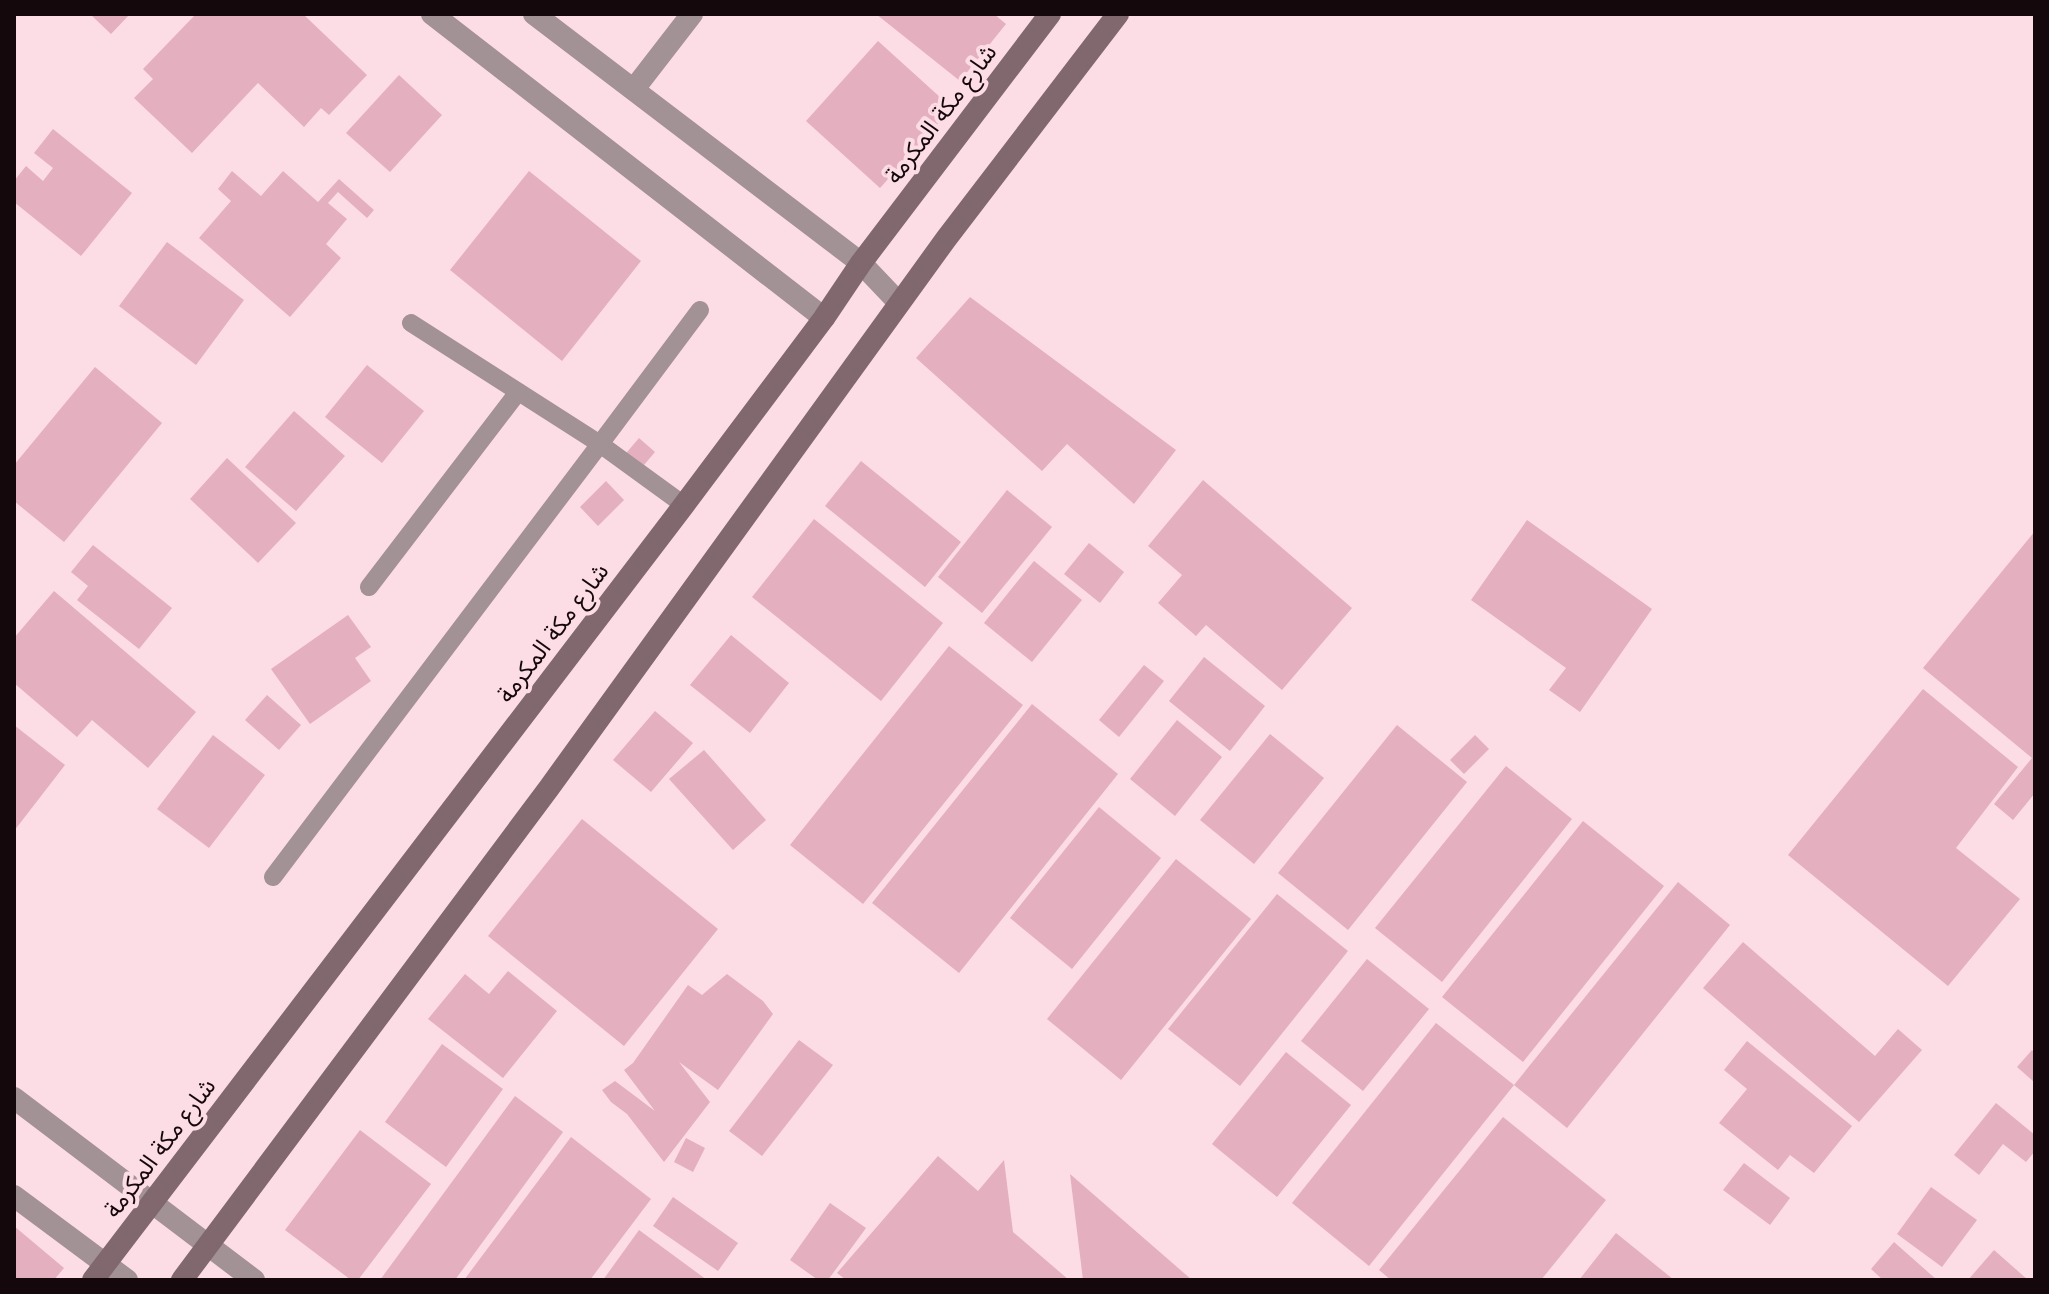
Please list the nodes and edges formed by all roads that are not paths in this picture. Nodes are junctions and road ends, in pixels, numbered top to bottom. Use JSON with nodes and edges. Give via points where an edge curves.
{"nodes":[{"id":1,"x":432,"y":14,"type":"edge"},
{"id":2,"x":534,"y":14,"type":"edge"},
{"id":3,"x":692,"y":14,"type":"edge"},
{"id":4,"x":1050,"y":14,"type":"edge"},
{"id":5,"x":1118,"y":14,"type":"edge"},
{"id":6,"x":634,"y":89,"type":"junction"},
{"id":7,"x":861,"y":263,"type":"junction"},
{"id":8,"x":899,"y":303,"type":"junction"},
{"id":9,"x":700,"y":310,"type":"dead end"},
{"id":10,"x":824,"y":318,"type":"junction"},
{"id":11,"x":411,"y":323,"type":"dead end"},
{"id":12,"x":518,"y":392,"type":"junction"},
{"id":13,"x":600,"y":444,"type":"junction"},
{"id":14,"x":684,"y":505,"type":"junction"},
{"id":15,"x":369,"y":587,"type":"dead end"},
{"id":16,"x":273,"y":877,"type":"dead end"},
{"id":17,"x":14,"y":1098,"type":"edge"},
{"id":18,"x":14,"y":1196,"type":"edge"},
{"id":19,"x":151,"y":1201,"type":"junction"},
{"id":20,"x":208,"y":1246,"type":"junction"},
{"id":21,"x":99,"y":1272,"type":"edge"},
{"id":22,"x":127,"y":1280,"type":"edge"},
{"id":23,"x":182,"y":1280,"type":"edge"},
{"id":24,"x":254,"y":1280,"type":"edge"}],
"edges":[{"from":1,"to":10,"type":"street"},
{"from":2,"to":6,"type":"street"},
{"from":3,"to":6,"type":"street"},
{"from":4,"to":7,"type":"main road","name":"شارع مكة المكرمة"},
{"from":5,"to":8,"type":"main road"},
{"from":6,"to":7,"type":"street"},
{"from":7,"to":8,"type":"street"},
{"from":7,"to":10,"type":"main road","name":"شارع مكة المكرمة"},
{"from":8,"to":20,"type":"main road","via":[[549,788]]},
{"from":9,"to":13,"type":"lane"},
{"from":10,"to":14,"type":"main road","name":"شارع مكة المكرمة"},
{"from":11,"to":12,"type":"lane"},
{"from":12,"to":13,"type":"lane"},
{"from":12,"to":15,"type":"lane"},
{"from":13,"to":14,"type":"lane"},
{"from":13,"to":16,"type":"lane"},
{"from":14,"to":19,"type":"main road","name":"شارع مكة المكرمة"},
{"from":17,"to":19,"type":"street"},
{"from":18,"to":21,"type":"street"},
{"from":19,"to":20,"type":"street"},
{"from":19,"to":21,"type":"main road","name":"شارع مكة المكرمة"},
{"from":20,"to":23,"type":"main road"},
{"from":20,"to":24,"type":"street"},
{"from":21,"to":22,"type":"street"}]}
